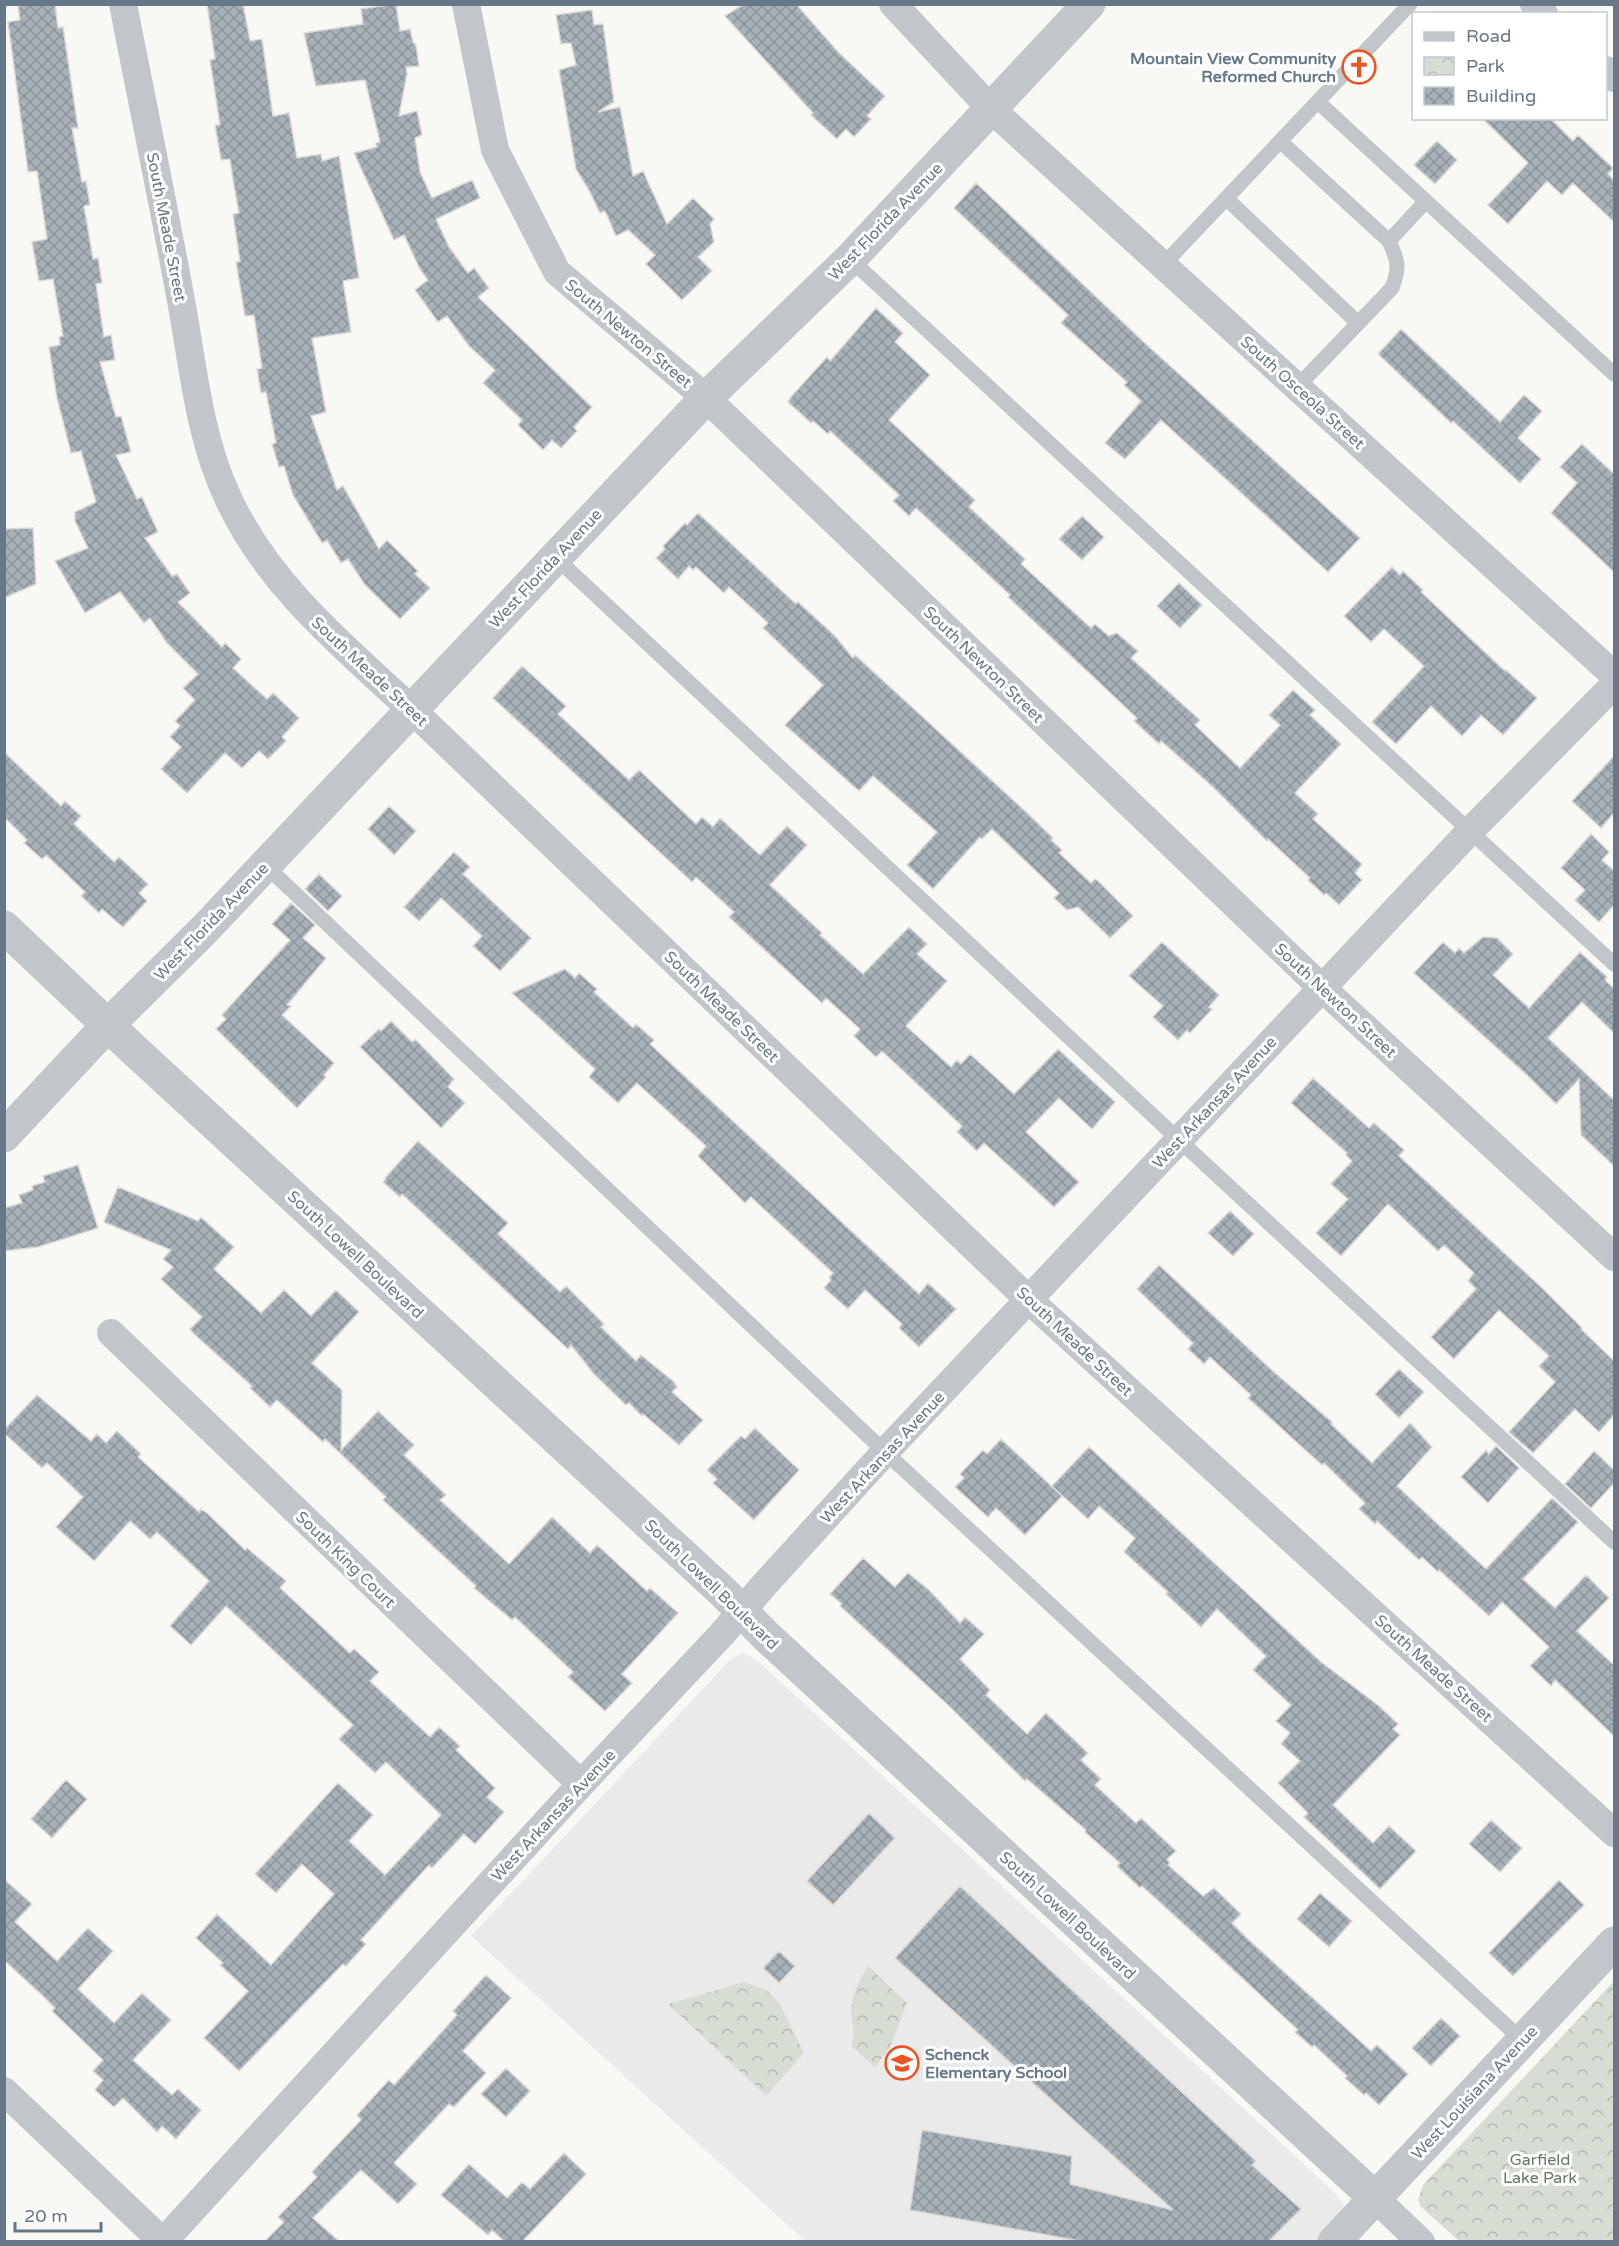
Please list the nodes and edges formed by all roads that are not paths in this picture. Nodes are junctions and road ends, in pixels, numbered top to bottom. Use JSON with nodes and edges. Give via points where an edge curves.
{"nodes":[{"id":1,"x":123,"y":4,"type":"edge"},
{"id":2,"x":466,"y":4,"type":"edge"},
{"id":3,"x":893,"y":4,"type":"edge"},
{"id":4,"x":1089,"y":4,"type":"edge"},
{"id":5,"x":1410,"y":4,"type":"edge"},
{"id":6,"x":1318,"y":102,"type":"junction"},
{"id":7,"x":991,"y":109,"type":"junction"},
{"id":8,"x":1281,"y":142,"type":"junction"},
{"id":9,"x":1227,"y":199,"type":"junction"},
{"id":10,"x":1426,"y":201,"type":"junction"},
{"id":11,"x":1389,"y":241,"type":"junction"},
{"id":12,"x":850,"y":259,"type":"junction"},
{"id":13,"x":1163,"y":266,"type":"junction"},
{"id":14,"x":1358,"y":323,"type":"junction"},
{"id":15,"x":1614,"y":374,"type":"edge"},
{"id":16,"x":1297,"y":387,"type":"junction"},
{"id":17,"x":706,"y":398,"type":"junction"},
{"id":18,"x":555,"y":557,"type":"junction"},
{"id":19,"x":1614,"y":675,"type":"edge"},
{"id":20,"x":1614,"y":685,"type":"edge"},
{"id":21,"x":411,"y":709,"type":"junction"},
{"id":22,"x":1470,"y":831,"type":"junction"},
{"id":23,"x":265,"y":865,"type":"junction"},
{"id":24,"x":4,"y":927,"type":"edge"},
{"id":25,"x":1614,"y":964,"type":"edge"},
{"id":26,"x":1322,"y":988,"type":"junction"},
{"id":27,"x":108,"y":1025,"type":"junction"},
{"id":28,"x":4,"y":1136,"type":"edge"},
{"id":29,"x":1179,"y":1140,"type":"junction"},
{"id":30,"x":1614,"y":1257,"type":"edge"},
{"id":31,"x":1029,"y":1299,"type":"junction"},
{"id":32,"x":111,"y":1333,"type":"dead end"},
{"id":33,"x":885,"y":1452,"type":"junction"},
{"id":34,"x":1614,"y":1542,"type":"edge"},
{"id":35,"x":741,"y":1611,"type":"junction"},
{"id":36,"x":581,"y":1784,"type":"junction"},
{"id":37,"x":1614,"y":1833,"type":"edge"},
{"id":38,"x":1614,"y":1943,"type":"edge"},
{"id":39,"x":1522,"y":2041,"type":"junction"},
{"id":40,"x":4,"y":2091,"type":"edge"},
{"id":41,"x":1374,"y":2197,"type":"junction"},
{"id":42,"x":163,"y":2241,"type":"edge"},
{"id":43,"x":1334,"y":2241,"type":"edge"},
{"id":44,"x":1421,"y":2241,"type":"edge"}],
"edges":[{"from":1,"to":21,"type":"street","name":"South Meade Street","via":[[206,443],[228,499],[286,588]]},
{"from":2,"to":17,"type":"street","name":"South Newton Street","via":[[495,150],[557,272]]},
{"from":3,"to":7,"type":"street","name":"South Osceola Street"},
{"from":4,"to":7,"type":"street","name":"West Florida Avenue"},
{"from":5,"to":6,"type":"lane"},
{"from":6,"to":8,"type":"lane"},
{"from":6,"to":10,"type":"lane"},
{"from":7,"to":12,"type":"street","name":"West Florida Avenue"},
{"from":7,"to":13,"type":"street","name":"South Osceola Street"},
{"from":8,"to":9,"type":"lane"},
{"from":8,"to":11,"type":"lane"},
{"from":9,"to":13,"type":"lane"},
{"from":9,"to":14,"type":"lane"},
{"from":10,"to":11,"type":"lane"},
{"from":10,"to":15,"type":"lane"},
{"from":11,"to":14,"type":"lane","via":[[1398,272],[1392,288]]},
{"from":12,"to":17,"type":"street","name":"West Florida Avenue"},
{"from":12,"to":22,"type":"lane"},
{"from":13,"to":16,"type":"street","name":"South Osceola Street"},
{"from":14,"to":16,"type":"lane"},
{"from":16,"to":19,"type":"street","name":"South Osceola Street"},
{"from":17,"to":18,"type":"street","name":"West Florida Avenue"},
{"from":17,"to":26,"type":"street","name":"South Newton Street"},
{"from":18,"to":21,"type":"street","name":"West Florida Avenue"},
{"from":18,"to":29,"type":"lane"},
{"from":20,"to":22,"type":"street","name":"West Arkansas Avenue"},
{"from":21,"to":23,"type":"street","name":"West Florida Avenue"},
{"from":21,"to":31,"type":"street","name":"South Meade Street"},
{"from":22,"to":25,"type":"lane"},
{"from":22,"to":26,"type":"street","name":"West Arkansas Avenue"},
{"from":23,"to":27,"type":"street","name":"West Florida Avenue"},
{"from":23,"to":33,"type":"lane"},
{"from":24,"to":27,"type":"street","name":"South Lowell Boulevard"},
{"from":26,"to":29,"type":"street","name":"West Arkansas Avenue"},
{"from":26,"to":30,"type":"street","name":"South Newton Street"},
{"from":27,"to":28,"type":"street","name":"West Florida Avenue"},
{"from":27,"to":35,"type":"street","name":"South Lowell Boulevard"},
{"from":29,"to":31,"type":"street","name":"West Arkansas Avenue"},
{"from":29,"to":34,"type":"lane"},
{"from":31,"to":33,"type":"street","name":"West Arkansas Avenue"},
{"from":31,"to":37,"type":"street","name":"South Meade Street"},
{"from":32,"to":36,"type":"street","name":"South King Court"},
{"from":33,"to":35,"type":"street","name":"West Arkansas Avenue"},
{"from":33,"to":39,"type":"lane"},
{"from":35,"to":36,"type":"street","name":"West Arkansas Avenue"},
{"from":35,"to":41,"type":"street","name":"South Lowell Boulevard"},
{"from":36,"to":42,"type":"street","name":"West Arkansas Avenue"},
{"from":38,"to":39,"type":"street","name":"West Louisiana Avenue"},
{"from":39,"to":41,"type":"street","name":"West Louisiana Avenue"},
{"from":40,"to":42,"type":"street"},
{"from":41,"to":43,"type":"street","name":"West Louisiana Avenue"},
{"from":41,"to":44,"type":"street","name":"South Lowell Boulevard"}]}
